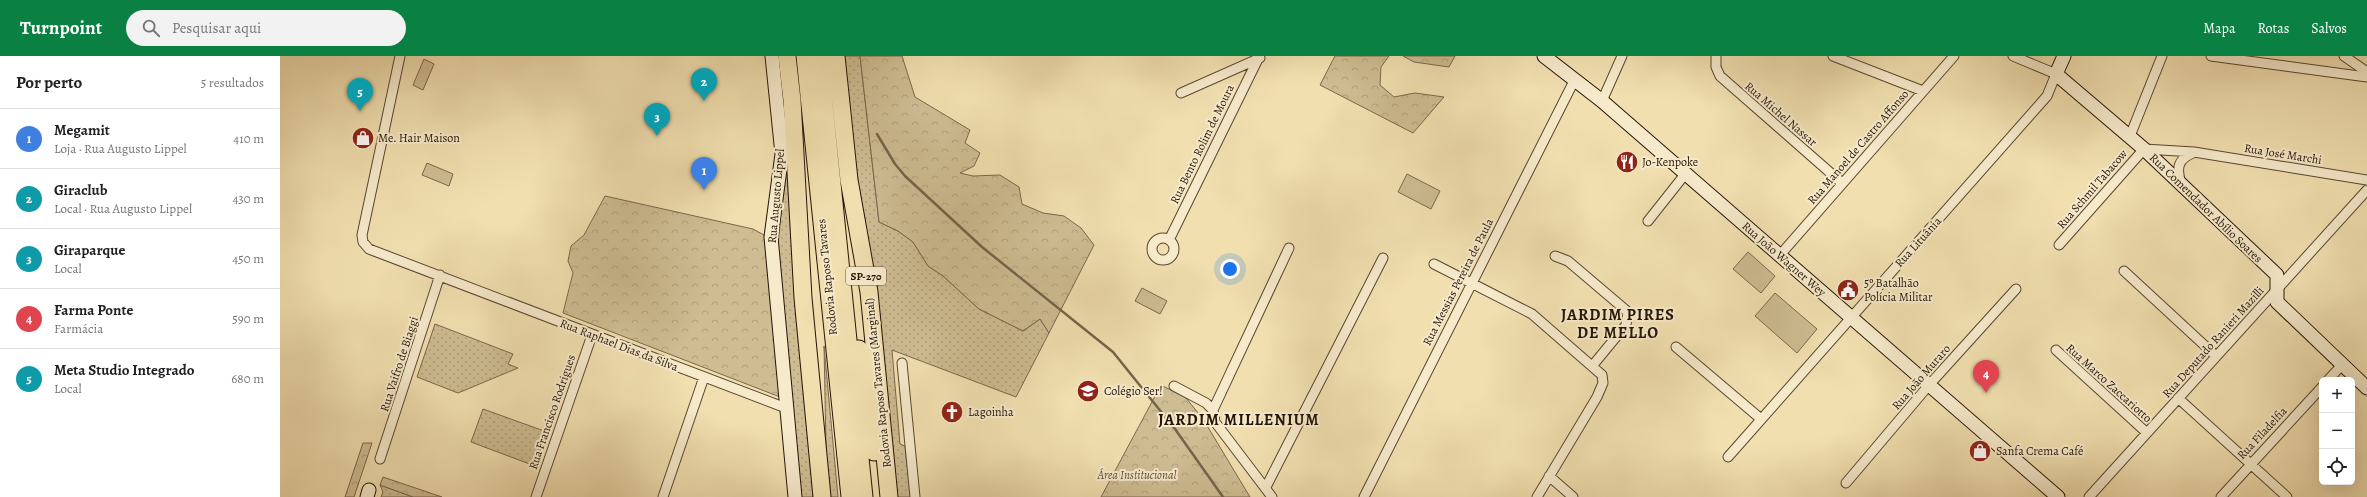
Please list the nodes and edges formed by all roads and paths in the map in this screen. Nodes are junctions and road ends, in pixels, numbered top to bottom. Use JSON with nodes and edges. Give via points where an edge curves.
{"nodes":[{"id":1,"x":400,"y":56,"type":"edge"},
{"id":2,"x":772,"y":56,"type":"edge"},
{"id":3,"x":787,"y":56,"type":"edge"},
{"id":4,"x":805,"y":56,"type":"edge"},
{"id":5,"x":819,"y":56,"type":"edge"},
{"id":6,"x":836,"y":56,"type":"edge"},
{"id":7,"x":1544,"y":56,"type":"edge"},
{"id":8,"x":1622,"y":56,"type":"edge"},
{"id":9,"x":1716,"y":56,"type":"edge"},
{"id":10,"x":1833,"y":56,"type":"edge"},
{"id":11,"x":1954,"y":56,"type":"edge"},
{"id":12,"x":2013,"y":56,"type":"edge"},
{"id":13,"x":2064,"y":56,"type":"edge"},
{"id":14,"x":2162,"y":56,"type":"edge"},
{"id":15,"x":2211,"y":56,"type":"edge"},
{"id":16,"x":2345,"y":56,"type":"edge"},
{"id":17,"x":1260,"y":58,"type":"edge"},
{"id":18,"x":2367,"y":72,"type":"edge"},
{"id":19,"x":2340,"y":73,"type":"junction"},
{"id":20,"x":2056,"y":74,"type":"junction"},
{"id":21,"x":2367,"y":77,"type":"edge"},
{"id":22,"x":1575,"y":79,"type":"junction"},
{"id":23,"x":1923,"y":91,"type":"junction"},
{"id":24,"x":1181,"y":92,"type":"dead end"},
{"id":25,"x":1602,"y":101,"type":"junction"},
{"id":26,"x":827,"y":135,"type":"junction"},
{"id":27,"x":2130,"y":136,"type":"junction"},
{"id":28,"x":2144,"y":149,"type":"junction"},
{"id":29,"x":2194,"y":152,"type":"junction"},
{"id":30,"x":1686,"y":173,"type":"junction"},
{"id":31,"x":2348,"y":177,"type":"junction"},
{"id":32,"x":2367,"y":180,"type":"edge"},
{"id":33,"x":1842,"y":183,"type":"junction"},
{"id":34,"x":2181,"y":183,"type":"junction"},
{"id":35,"x":2367,"y":190,"type":"edge"},
{"id":36,"x":2356,"y":202,"type":"junction"},
{"id":37,"x":1648,"y":221,"type":"dead end"},
{"id":38,"x":1169,"y":240,"type":"dead end"},
{"id":39,"x":2059,"y":245,"type":"dead end"},
{"id":40,"x":1289,"y":248,"type":"dead end"},
{"id":41,"x":1780,"y":255,"type":"junction"},
{"id":42,"x":1555,"y":256,"type":"dead end"},
{"id":43,"x":1383,"y":258,"type":"dead end"},
{"id":44,"x":1434,"y":264,"type":"dead end"},
{"id":45,"x":2124,"y":272,"type":"dead end"},
{"id":46,"x":440,"y":275,"type":"junction"},
{"id":47,"x":1471,"y":282,"type":"junction"},
{"id":48,"x":2016,"y":289,"type":"dead end"},
{"id":49,"x":2277,"y":289,"type":"junction"},
{"id":50,"x":1851,"y":318,"type":"junction"},
{"id":51,"x":592,"y":335,"type":"junction"},
{"id":52,"x":1676,"y":347,"type":"dead end"},
{"id":53,"x":2056,"y":350,"type":"dead end"},
{"id":54,"x":2216,"y":356,"type":"junction"},
{"id":55,"x":902,"y":363,"type":"dead end"},
{"id":56,"x":1593,"y":365,"type":"junction"},
{"id":57,"x":2342,"y":365,"type":"junction"},
{"id":58,"x":704,"y":377,"type":"junction"},
{"id":59,"x":2331,"y":377,"type":"edge"},
{"id":60,"x":1929,"y":385,"type":"junction"},
{"id":61,"x":1174,"y":386,"type":"dead end"},
{"id":62,"x":2367,"y":388,"type":"edge"},
{"id":63,"x":2319,"y":390,"type":"edge"},
{"id":64,"x":2178,"y":398,"type":"junction"},
{"id":65,"x":786,"y":408,"type":"junction"},
{"id":66,"x":1213,"y":410,"type":"junction"},
{"id":67,"x":1761,"y":419,"type":"junction"},
{"id":68,"x":2147,"y":433,"type":"junction"},
{"id":69,"x":1728,"y":457,"type":"dead end"},
{"id":70,"x":380,"y":459,"type":"dead end"},
{"id":71,"x":2251,"y":463,"type":"junction"},
{"id":72,"x":1549,"y":476,"type":"junction"},
{"id":73,"x":1846,"y":483,"type":"dead end"},
{"id":74,"x":1266,"y":487,"type":"junction"},
{"id":75,"x":536,"y":497,"type":"edge"},
{"id":76,"x":663,"y":497,"type":"edge"},
{"id":77,"x":795,"y":497,"type":"edge"},
{"id":78,"x":822,"y":497,"type":"edge"},
{"id":79,"x":850,"y":497,"type":"edge"},
{"id":80,"x":864,"y":497,"type":"edge"},
{"id":81,"x":884,"y":497,"type":"edge"},
{"id":82,"x":889,"y":497,"type":"edge"},
{"id":83,"x":916,"y":497,"type":"edge"},
{"id":84,"x":1272,"y":497,"type":"edge"},
{"id":85,"x":1364,"y":497,"type":"edge"},
{"id":86,"x":1536,"y":497,"type":"edge"},
{"id":87,"x":1573,"y":497,"type":"edge"},
{"id":88,"x":2058,"y":497,"type":"edge"},
{"id":89,"x":2089,"y":497,"type":"edge"},
{"id":90,"x":2221,"y":497,"type":"edge"},
{"id":91,"x":2287,"y":497,"type":"edge"}],
"edges":[{"from":1,"to":46,"type":"street","name":"Rua Raphael Dias da Silva","via":[[362,235],[363,242],[369,249]]},
{"from":2,"to":65,"type":"main road","name":"Rua Augusto Lippel","via":[[782,154],[771,237]]},
{"from":3,"to":78,"type":"highway","via":[[792,100],[803,303]]},
{"from":4,"to":79,"type":"highway","name":"Rodovia Raposo Tavares","number":"SP-270"},
{"from":5,"to":26,"type":"highway","name":"Rodovia Raposo Tavares","number":"SP-270"},
{"from":6,"to":82,"type":"highway","name":"Rodovia Raposo Tavares (Marginal)","number":"SP-270","via":[[849,180],[869,292]]},
{"from":7,"to":22,"type":"main road","name":"Rua João Wagner Wey"},
{"from":8,"to":25,"type":"street"},
{"from":9,"to":33,"type":"street","name":"Rua Michel Nassar","via":[[1716,67],[1720,76]]},
{"from":10,"to":23,"type":"street"},
{"from":11,"to":23,"type":"street","name":"Rua Manoel de Castro Affonso"},
{"from":12,"to":20,"type":"street","name":"Rua Comendador Abílio Soares"},
{"from":13,"to":20,"type":"main road","name":"Rua Lituânia"},
{"from":14,"to":27,"type":"street"},
{"from":15,"to":19,"type":"street"},
{"from":16,"to":18,"type":"street"},
{"from":16,"to":19,"type":"street","via":[[2347,66]]},
{"from":17,"to":24,"type":"street"},
{"from":17,"to":38,"type":"street","name":"Rua Bento Rolim de Moura"},
{"from":19,"to":21,"type":"street"},
{"from":20,"to":27,"type":"main road","name":"Rua Comendador Abílio Soares"},
{"from":20,"to":50,"type":"street","name":"Rua Lituânia","via":[[2047,96]]},
{"from":22,"to":25,"type":"main road","name":"Rua João Wagner Wey"},
{"from":22,"to":47,"type":"street","name":"Rua Messias Pereira de Paula"},
{"from":23,"to":33,"type":"street","name":"Rua Manoel de Castro Affonso"},
{"from":25,"to":30,"type":"main road","name":"Rua João Wagner Wey"},
{"from":26,"to":80,"type":"highway","name":"Rodovia Raposo Tavares","number":"SP-270"},
{"from":26,"to":81,"type":"highway","via":[[842,215],[849,292],[872,439]]},
{"from":27,"to":28,"type":"main road","name":"Rua Comendador Abílio Soares"},
{"from":28,"to":29,"type":"street","name":"Rua José Marchi"},
{"from":28,"to":34,"type":"main road","name":"Rua Comendador Abílio Soares"},
{"from":28,"to":39,"type":"street","name":"Rua Schmil Tabacow"},
{"from":29,"to":31,"type":"street","name":"Rua José Marchi"},
{"from":29,"to":34,"type":"street","via":[[2184,156],[2180,162],[2177,172]]},
{"from":30,"to":37,"type":"street"},
{"from":30,"to":41,"type":"main road","name":"Rua João Wagner Wey"},
{"from":31,"to":32,"type":"street","name":"Rua José Marchi"},
{"from":31,"to":36,"type":"street","via":[[2360,184],[2361,190]]},
{"from":33,"to":41,"type":"street","name":"Rua Manoel de Castro Affonso"},
{"from":34,"to":49,"type":"main road","name":"Rua Comendador Abílio Soares","via":[[2276,275]]},
{"from":35,"to":36,"type":"street","name":"Rua Deputado Ranieri Mazilli"},
{"from":36,"to":49,"type":"street","name":"Rua Deputado Ranieri Mazilli"},
{"from":40,"to":66,"type":"street"},
{"from":41,"to":50,"type":"main road","name":"Rua João Wagner Wey"},
{"from":42,"to":56,"type":"street","via":[[1568,261],[1628,312],[1626,325]]},
{"from":43,"to":74,"type":"street"},
{"from":44,"to":47,"type":"street"},
{"from":45,"to":54,"type":"street"},
{"from":46,"to":51,"type":"street","name":"Rua Raphael Dias da Silva"},
{"from":46,"to":70,"type":"street","name":"Rua Vaifro de Biaggi"},
{"from":47,"to":56,"type":"street","via":[[1532,314]]},
{"from":47,"to":85,"type":"street","name":"Rua Messias Pereira de Paula"},
{"from":48,"to":60,"type":"street","name":"Rua João Muraro"},
{"from":49,"to":54,"type":"street","name":"Rua Deputado Ranieri Mazilli"},
{"from":49,"to":57,"type":"main road","name":"Rua Comendador Abílio Soares","via":[[2277,302]]},
{"from":50,"to":60,"type":"main road","name":"Rua João Wagner Wey"},
{"from":50,"to":67,"type":"street","name":"Rua Lituânia"},
{"from":51,"to":58,"type":"street","name":"Rua Raphael Dias da Silva"},
{"from":51,"to":75,"type":"street","name":"Rua Francisco Rodrigues"},
{"from":52,"to":67,"type":"street"},
{"from":53,"to":68,"type":"street","name":"Rua Marco Zaccariotto"},
{"from":54,"to":64,"type":"street","name":"Rua Deputado Ranieri Mazilli"},
{"from":55,"to":83,"type":"street"},
{"from":56,"to":72,"type":"street","via":[[1602,375],[1603,382]]},
{"from":57,"to":59,"type":"street"},
{"from":57,"to":62,"type":"main road","name":"Rua Comendador Abílio Soares"},
{"from":58,"to":65,"type":"street","name":"Rua Raphael Dias da Silva"},
{"from":58,"to":76,"type":"street"},
{"from":60,"to":73,"type":"street","name":"Rua João Muraro"},
{"from":60,"to":88,"type":"main road","name":"Rua João Wagner Wey"},
{"from":61,"to":66,"type":"street"},
{"from":63,"to":71,"type":"street","name":"Rua Filadelfia"},
{"from":64,"to":68,"type":"street","name":"Rua Deputado Ranieri Mazilli"},
{"from":64,"to":71,"type":"street"},
{"from":65,"to":77,"type":"main road"},
{"from":66,"to":74,"type":"street","via":[[1215,422]]},
{"from":67,"to":69,"type":"street","name":"Rua Lituânia"},
{"from":68,"to":89,"type":"street","name":"Rua Deputado Ranieri Mazilli"},
{"from":71,"to":90,"type":"street","name":"Rua Filadelfia"},
{"from":71,"to":91,"type":"street"},
{"from":72,"to":86,"type":"street"},
{"from":72,"to":87,"type":"street"},
{"from":74,"to":84,"type":"street"}]}
